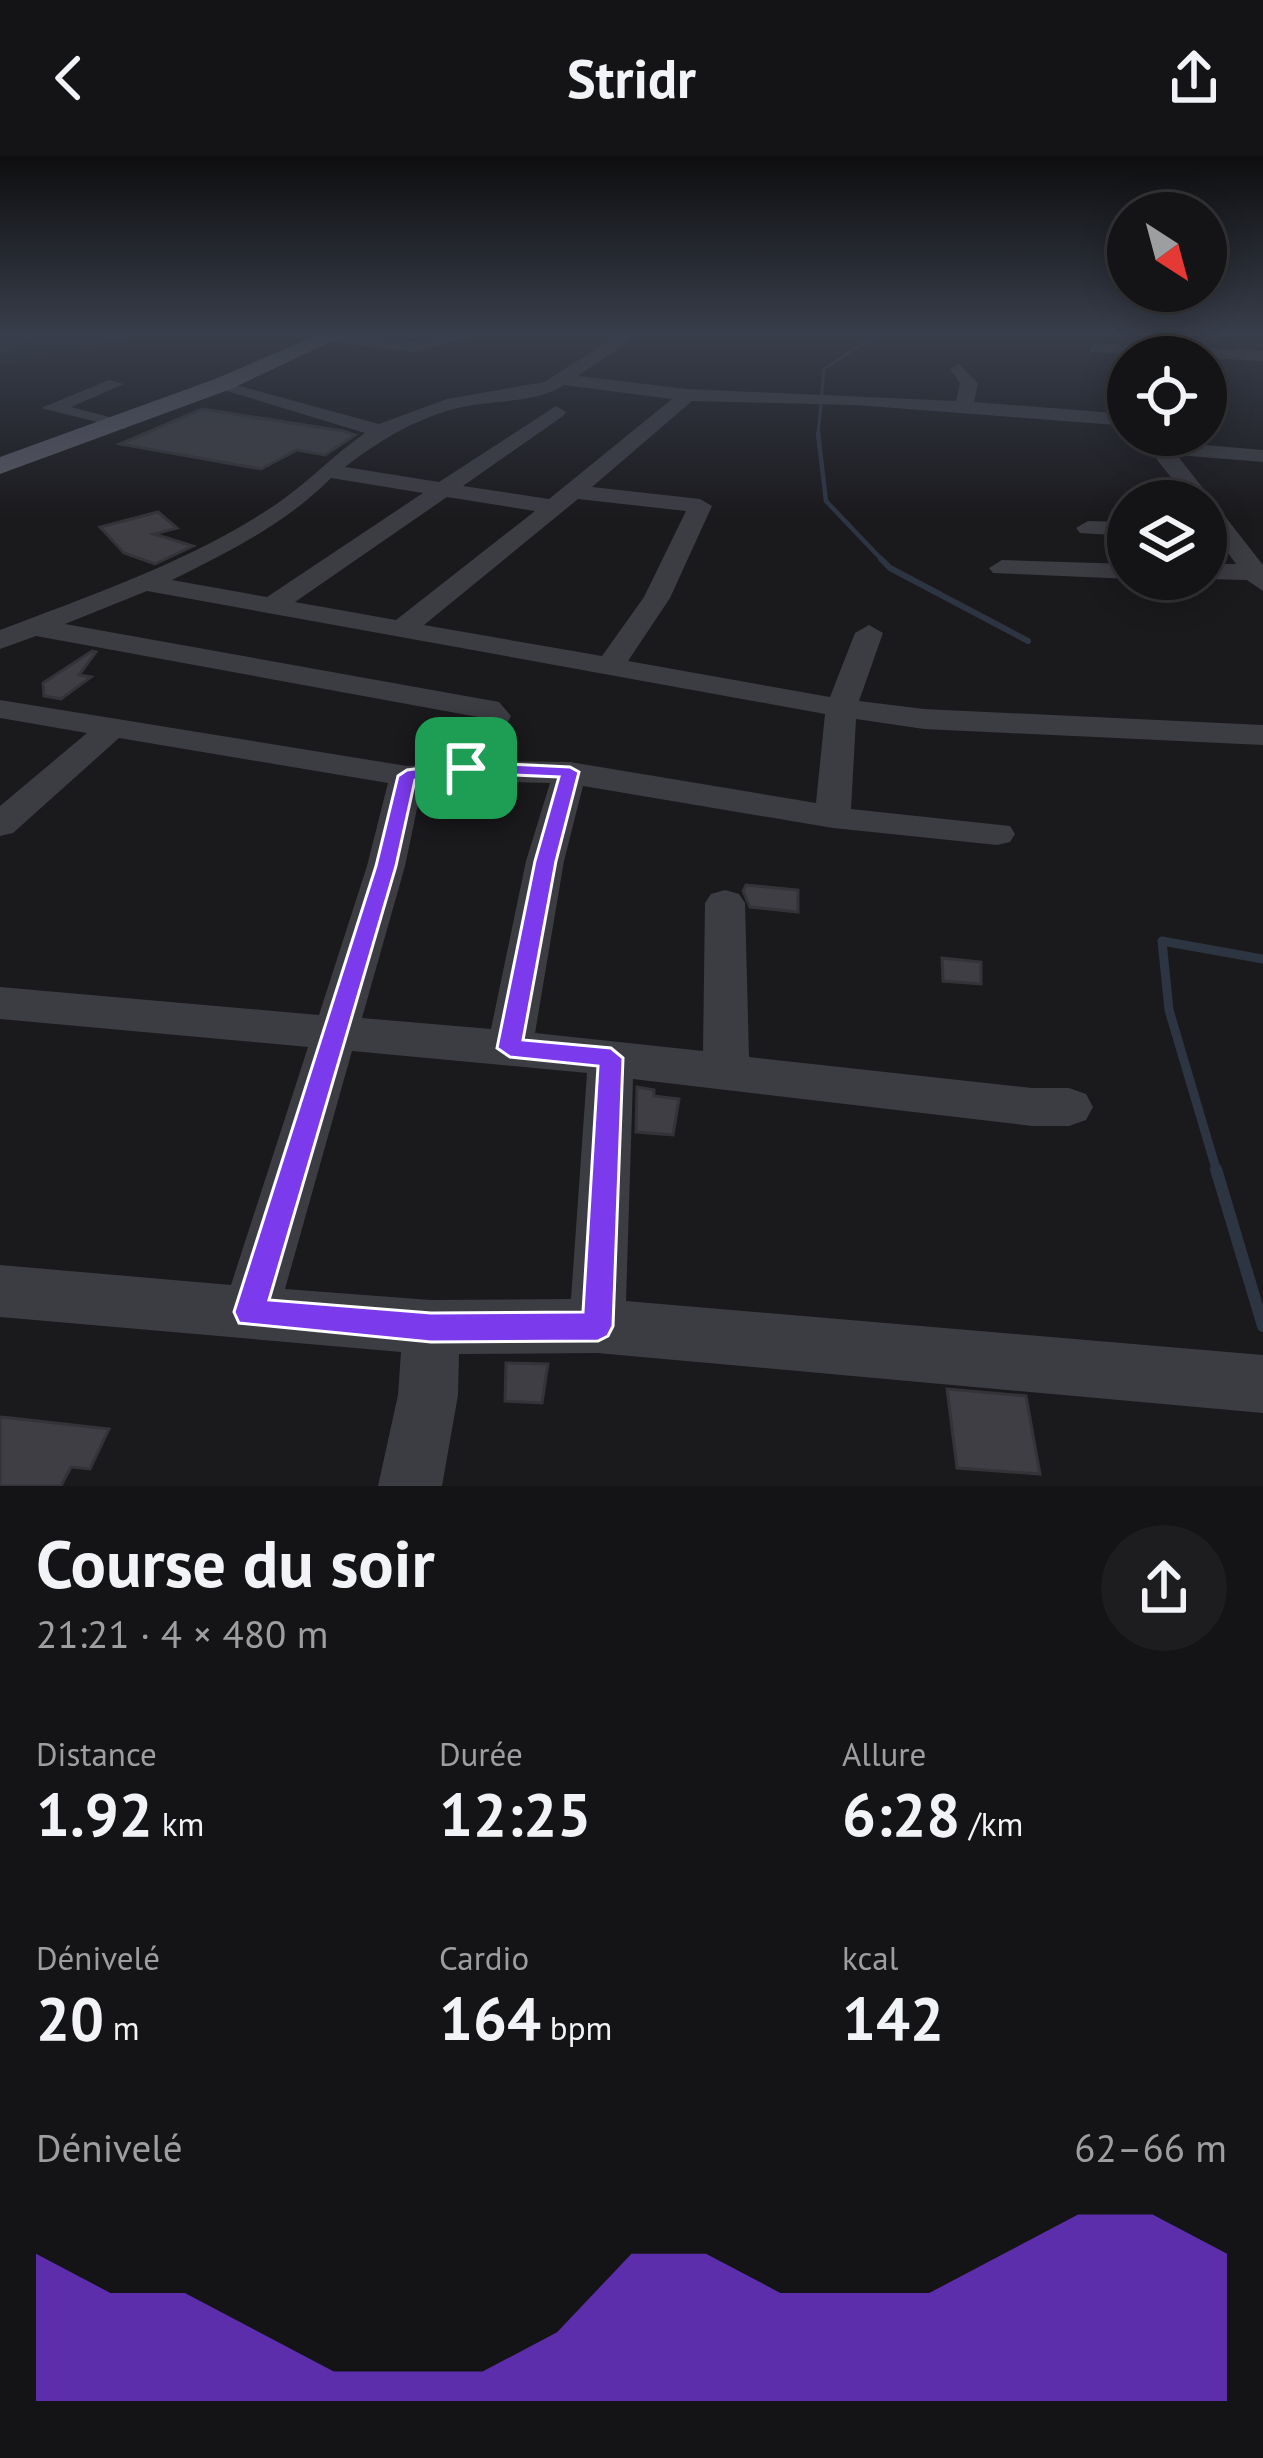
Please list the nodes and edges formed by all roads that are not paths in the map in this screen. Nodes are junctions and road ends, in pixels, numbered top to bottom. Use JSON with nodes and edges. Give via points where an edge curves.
{"nodes":[{"id":1,"x":83,"y":396,"type":"edge"},
{"id":2,"x":191,"y":396,"type":"edge"},
{"id":3,"x":263,"y":396,"type":"edge"},
{"id":4,"x":504,"y":396,"type":"edge"},
{"id":5,"x":686,"y":396,"type":"edge"},
{"id":6,"x":732,"y":396,"type":"edge"},
{"id":7,"x":966,"y":396,"type":"edge"},
{"id":8,"x":964,"y":407,"type":"junction"},
{"id":9,"x":556,"y":412,"type":"dead end"},
{"id":10,"x":1107,"y":419,"type":"edge"},
{"id":11,"x":118,"y":424,"type":"junction"},
{"id":12,"x":380,"y":431,"type":"junction"},
{"id":13,"x":1227,"y":451,"type":"edge"},
{"id":14,"x":1263,"y":456,"type":"edge"},
{"id":15,"x":0,"y":466,"type":"edge"},
{"id":16,"x":326,"y":471,"type":"junction"},
{"id":17,"x":442,"y":487,"type":"junction"},
{"id":18,"x":560,"y":499,"type":"junction"},
{"id":19,"x":1088,"y":528,"type":"dead end"},
{"id":20,"x":1107,"y":529,"type":"edge"},
{"id":21,"x":1227,"y":544,"type":"edge"},
{"id":22,"x":1002,"y":568,"type":"dead end"},
{"id":23,"x":1107,"y":571,"type":"edge"},
{"id":24,"x":1227,"y":574,"type":"edge"},
{"id":25,"x":1258,"y":577,"type":"edge"},
{"id":26,"x":145,"y":583,"type":"junction"},
{"id":27,"x":273,"y":605,"type":"junction"},
{"id":28,"x":34,"y":627,"type":"junction"},
{"id":29,"x":404,"y":627,"type":"junction"},
{"id":30,"x":869,"y":633,"type":"dead end"},
{"id":31,"x":0,"y":640,"type":"edge"},
{"id":32,"x":610,"y":666,"type":"junction"},
{"id":33,"x":841,"y":708,"type":"junction"},
{"id":34,"x":0,"y":709,"type":"edge"},
{"id":35,"x":114,"y":726,"type":"junction"},
{"id":36,"x":1263,"y":735,"type":"edge"},
{"id":37,"x":466,"y":768,"type":"junction"},
{"id":38,"x":570,"y":772,"type":"junction"},
{"id":39,"x":407,"y":776,"type":"junction"},
{"id":40,"x":833,"y":817,"type":"junction"},
{"id":41,"x":0,"y":825,"type":"edge"},
{"id":42,"x":997,"y":833,"type":"dead end"},
{"id":43,"x":725,"y":903,"type":"dead end"},
{"id":44,"x":0,"y":1003,"type":"edge"},
{"id":45,"x":335,"y":1032,"type":"junction"},
{"id":46,"x":510,"y":1048,"type":"junction"},
{"id":47,"x":611,"y":1058,"type":"junction"},
{"id":48,"x":727,"y":1070,"type":"junction"},
{"id":49,"x":1069,"y":1107,"type":"dead end"},
{"id":50,"x":0,"y":1291,"type":"edge"},
{"id":51,"x":250,"y":1312,"type":"junction"},
{"id":52,"x":598,"y":1326,"type":"junction"},
{"id":53,"x":431,"y":1328,"type":"junction"},
{"id":54,"x":1263,"y":1384,"type":"edge"},
{"id":55,"x":410,"y":1486,"type":"edge"}],
"edges":[{"from":1,"to":11,"type":"street","via":[[51,408]]},
{"from":2,"to":11,"type":"main road"},
{"from":3,"to":12,"type":"street"},
{"from":4,"to":12,"type":"street"},
{"from":5,"to":18,"type":"street"},
{"from":6,"to":8,"type":"street"},
{"from":7,"to":8,"type":"street"},
{"from":8,"to":10,"type":"street"},
{"from":9,"to":17,"type":"street"},
{"from":11,"to":15,"type":"main road"},
{"from":12,"to":16,"type":"street"},
{"from":13,"to":14,"type":"street"},
{"from":16,"to":17,"type":"street"},
{"from":16,"to":26,"type":"street","via":[[248,532]]},
{"from":17,"to":18,"type":"street"},
{"from":17,"to":27,"type":"street"},
{"from":18,"to":29,"type":"street"},
{"from":18,"to":32,"type":"street","via":[[700,506],[657,598]]},
{"from":19,"to":20,"type":"street"},
{"from":21,"to":25,"type":"street"},
{"from":22,"to":23,"type":"street"},
{"from":24,"to":25,"type":"street"},
{"from":26,"to":27,"type":"street"},
{"from":26,"to":28,"type":"street"},
{"from":27,"to":29,"type":"street"},
{"from":28,"to":31,"type":"street"},
{"from":28,"to":37,"type":"street","via":[[488,709],[495,716]]},
{"from":29,"to":32,"type":"street"},
{"from":30,"to":33,"type":"street"},
{"from":32,"to":33,"type":"street"},
{"from":33,"to":36,"type":"street"},
{"from":33,"to":40,"type":"street"},
{"from":34,"to":35,"type":"street"},
{"from":35,"to":39,"type":"street"},
{"from":35,"to":41,"type":"street"},
{"from":37,"to":38,"type":"street"},
{"from":37,"to":39,"type":"street"},
{"from":38,"to":40,"type":"street"},
{"from":38,"to":46,"type":"street"},
{"from":39,"to":45,"type":"street"},
{"from":40,"to":42,"type":"street"},
{"from":43,"to":48,"type":"street"},
{"from":44,"to":45,"type":"street"},
{"from":45,"to":46,"type":"street"},
{"from":45,"to":51,"type":"street"},
{"from":46,"to":47,"type":"street"},
{"from":47,"to":48,"type":"street"},
{"from":47,"to":52,"type":"street"},
{"from":48,"to":49,"type":"street"},
{"from":50,"to":51,"type":"street"},
{"from":51,"to":53,"type":"street"},
{"from":52,"to":53,"type":"street"},
{"from":52,"to":54,"type":"street"},
{"from":53,"to":55,"type":"street"}]}
